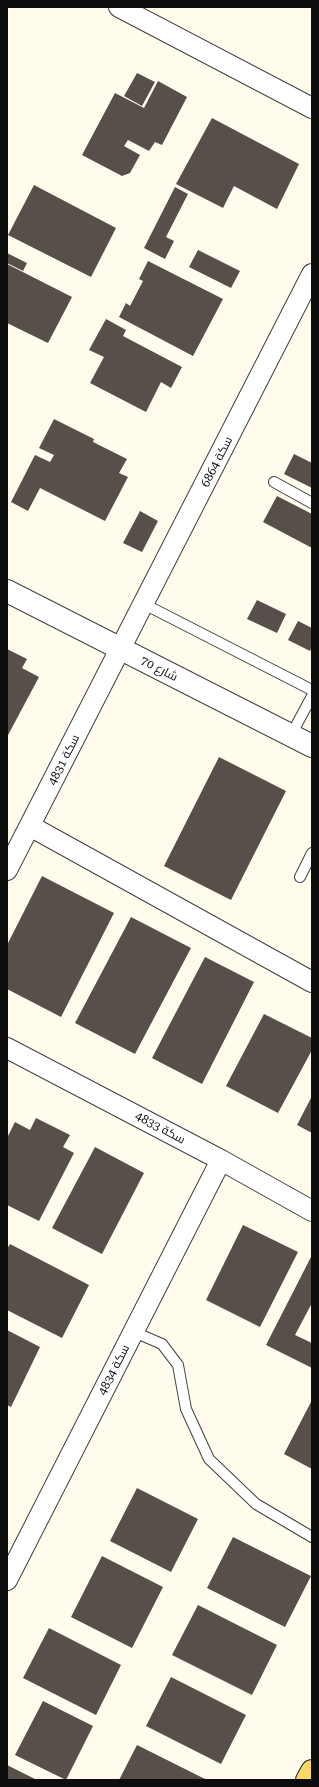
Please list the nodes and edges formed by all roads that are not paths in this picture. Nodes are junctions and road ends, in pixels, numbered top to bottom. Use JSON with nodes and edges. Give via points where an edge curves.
{"nodes":[{"id":1,"x":119,"y":7,"type":"edge"},
{"id":2,"x":312,"y":108,"type":"edge"},
{"id":3,"x":312,"y":274,"type":"edge"},
{"id":4,"x":274,"y":482,"type":"dead end"},
{"id":5,"x":312,"y":502,"type":"edge"},
{"id":6,"x":7,"y":591,"type":"edge"},
{"id":7,"x":144,"y":604,"type":"junction"},
{"id":8,"x":121,"y":649,"type":"junction"},
{"id":9,"x":312,"y":690,"type":"edge"},
{"id":10,"x":312,"y":696,"type":"edge"},
{"id":11,"x":291,"y":735,"type":"junction"},
{"id":12,"x":312,"y":746,"type":"edge"},
{"id":13,"x":30,"y":826,"type":"junction"},
{"id":14,"x":12,"y":847,"type":"edge"},
{"id":15,"x":312,"y":853,"type":"edge"},
{"id":16,"x":7,"y":870,"type":"edge"},
{"id":17,"x":300,"y":877,"type":"dead end"},
{"id":18,"x":312,"y":982,"type":"edge"},
{"id":19,"x":7,"y":1048,"type":"edge"},
{"id":20,"x":221,"y":1160,"type":"junction"},
{"id":21,"x":312,"y":1211,"type":"edge"},
{"id":22,"x":134,"y":1332,"type":"junction"},
{"id":23,"x":312,"y":1536,"type":"edge"},
{"id":24,"x":7,"y":1580,"type":"edge"},
{"id":25,"x":312,"y":1771,"type":"edge"},
{"id":26,"x":308,"y":1780,"type":"edge"}],
"edges":[{"from":1,"to":2,"type":"street"},
{"from":3,"to":7,"type":"street","name":"سكة 6864"},
{"from":4,"to":5,"type":"lane"},
{"from":6,"to":8,"type":"street","name":"شارع 70"},
{"from":7,"to":8,"type":"street","name":"سكة 6864"},
{"from":7,"to":9,"type":"lane"},
{"from":8,"to":11,"type":"street","name":"شارع 70"},
{"from":8,"to":13,"type":"street","name":"سكة 4831"},
{"from":10,"to":11,"type":"lane"},
{"from":11,"to":12,"type":"street","name":"شارع 70"},
{"from":13,"to":14,"type":"street","name":"سكة 4831"},
{"from":13,"to":18,"type":"street"},
{"from":14,"to":16,"type":"street","name":"سكة 4831"},
{"from":15,"to":17,"type":"lane"},
{"from":19,"to":20,"type":"street","name":"سكة 4833"},
{"from":20,"to":21,"type":"street","name":"سكة 4833"},
{"from":20,"to":22,"type":"street","name":"سكة 4834"},
{"from":22,"to":23,"type":"lane","via":[[162,1344],[178,1365],[186,1409],[209,1460],[256,1504]]},
{"from":22,"to":24,"type":"street","name":"سكة 4834"},
{"from":25,"to":26,"type":"main road"}]}
